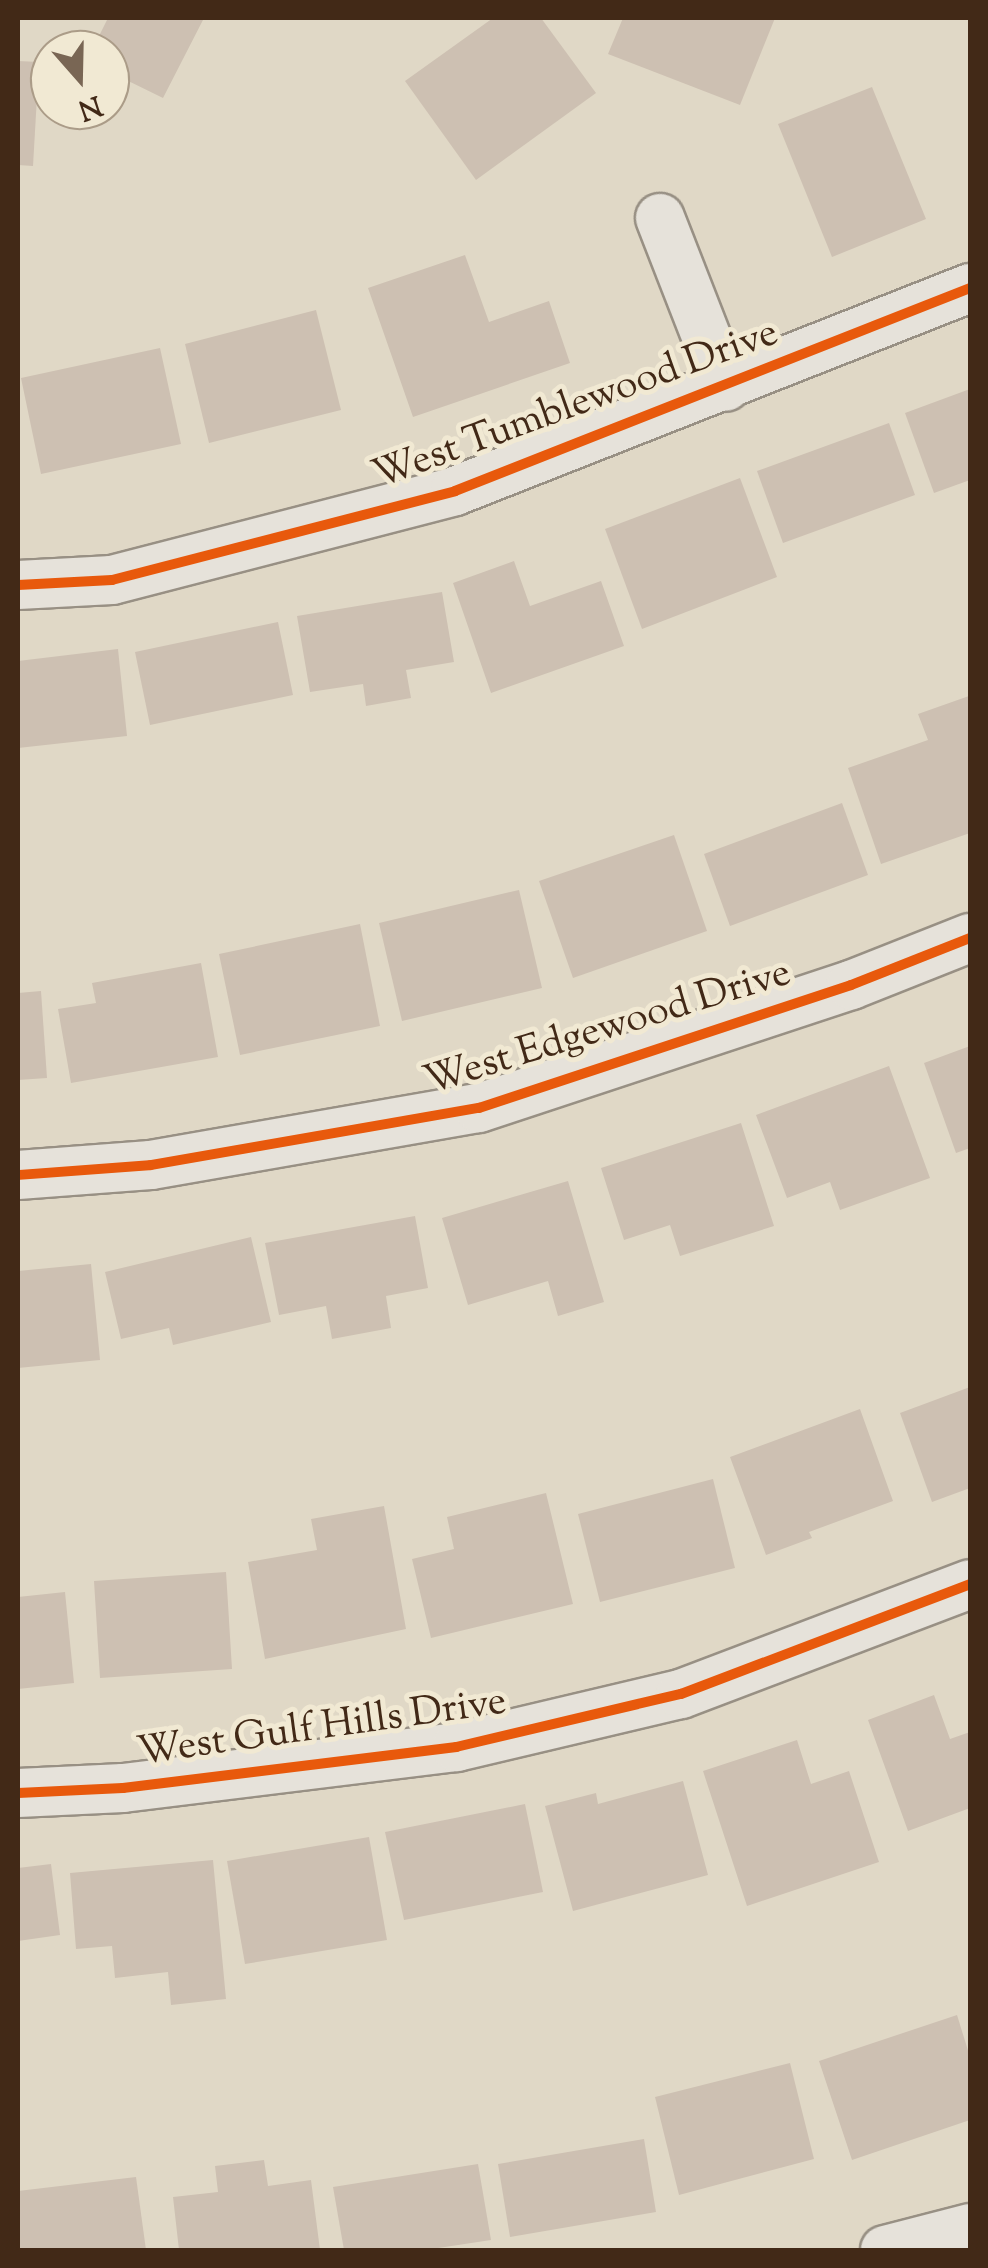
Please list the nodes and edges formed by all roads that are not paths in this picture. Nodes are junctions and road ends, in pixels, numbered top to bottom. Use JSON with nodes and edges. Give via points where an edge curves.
{"nodes":[{"id":1,"x":660,"y":218,"type":"dead end"},
{"id":2,"x":970,"y":288,"type":"edge"},
{"id":3,"x":726,"y":387,"type":"junction"},
{"id":4,"x":18,"y":585,"type":"edge"},
{"id":5,"x":970,"y":938,"type":"edge"},
{"id":6,"x":18,"y":1174,"type":"edge"},
{"id":7,"x":970,"y":1584,"type":"edge"},
{"id":8,"x":18,"y":1793,"type":"edge"},
{"id":9,"x":970,"y":2228,"type":"edge"},
{"id":10,"x":886,"y":2250,"type":"edge"}],
"edges":[{"from":1,"to":3,"type":"street"},
{"from":2,"to":3,"type":"street","name":"West Tumblewood Drive"},
{"from":3,"to":4,"type":"street","name":"West Tumblewood Drive","via":[[455,491],[112,580]]},
{"from":5,"to":6,"type":"street","name":"West Edgewood Drive","via":[[850,985],[479,1108],[151,1166]]},
{"from":7,"to":8,"type":"street","name":"West Gulf Hills Drive","via":[[681,1694],[456,1748],[123,1788]]},
{"from":9,"to":10,"type":"street"}]}
